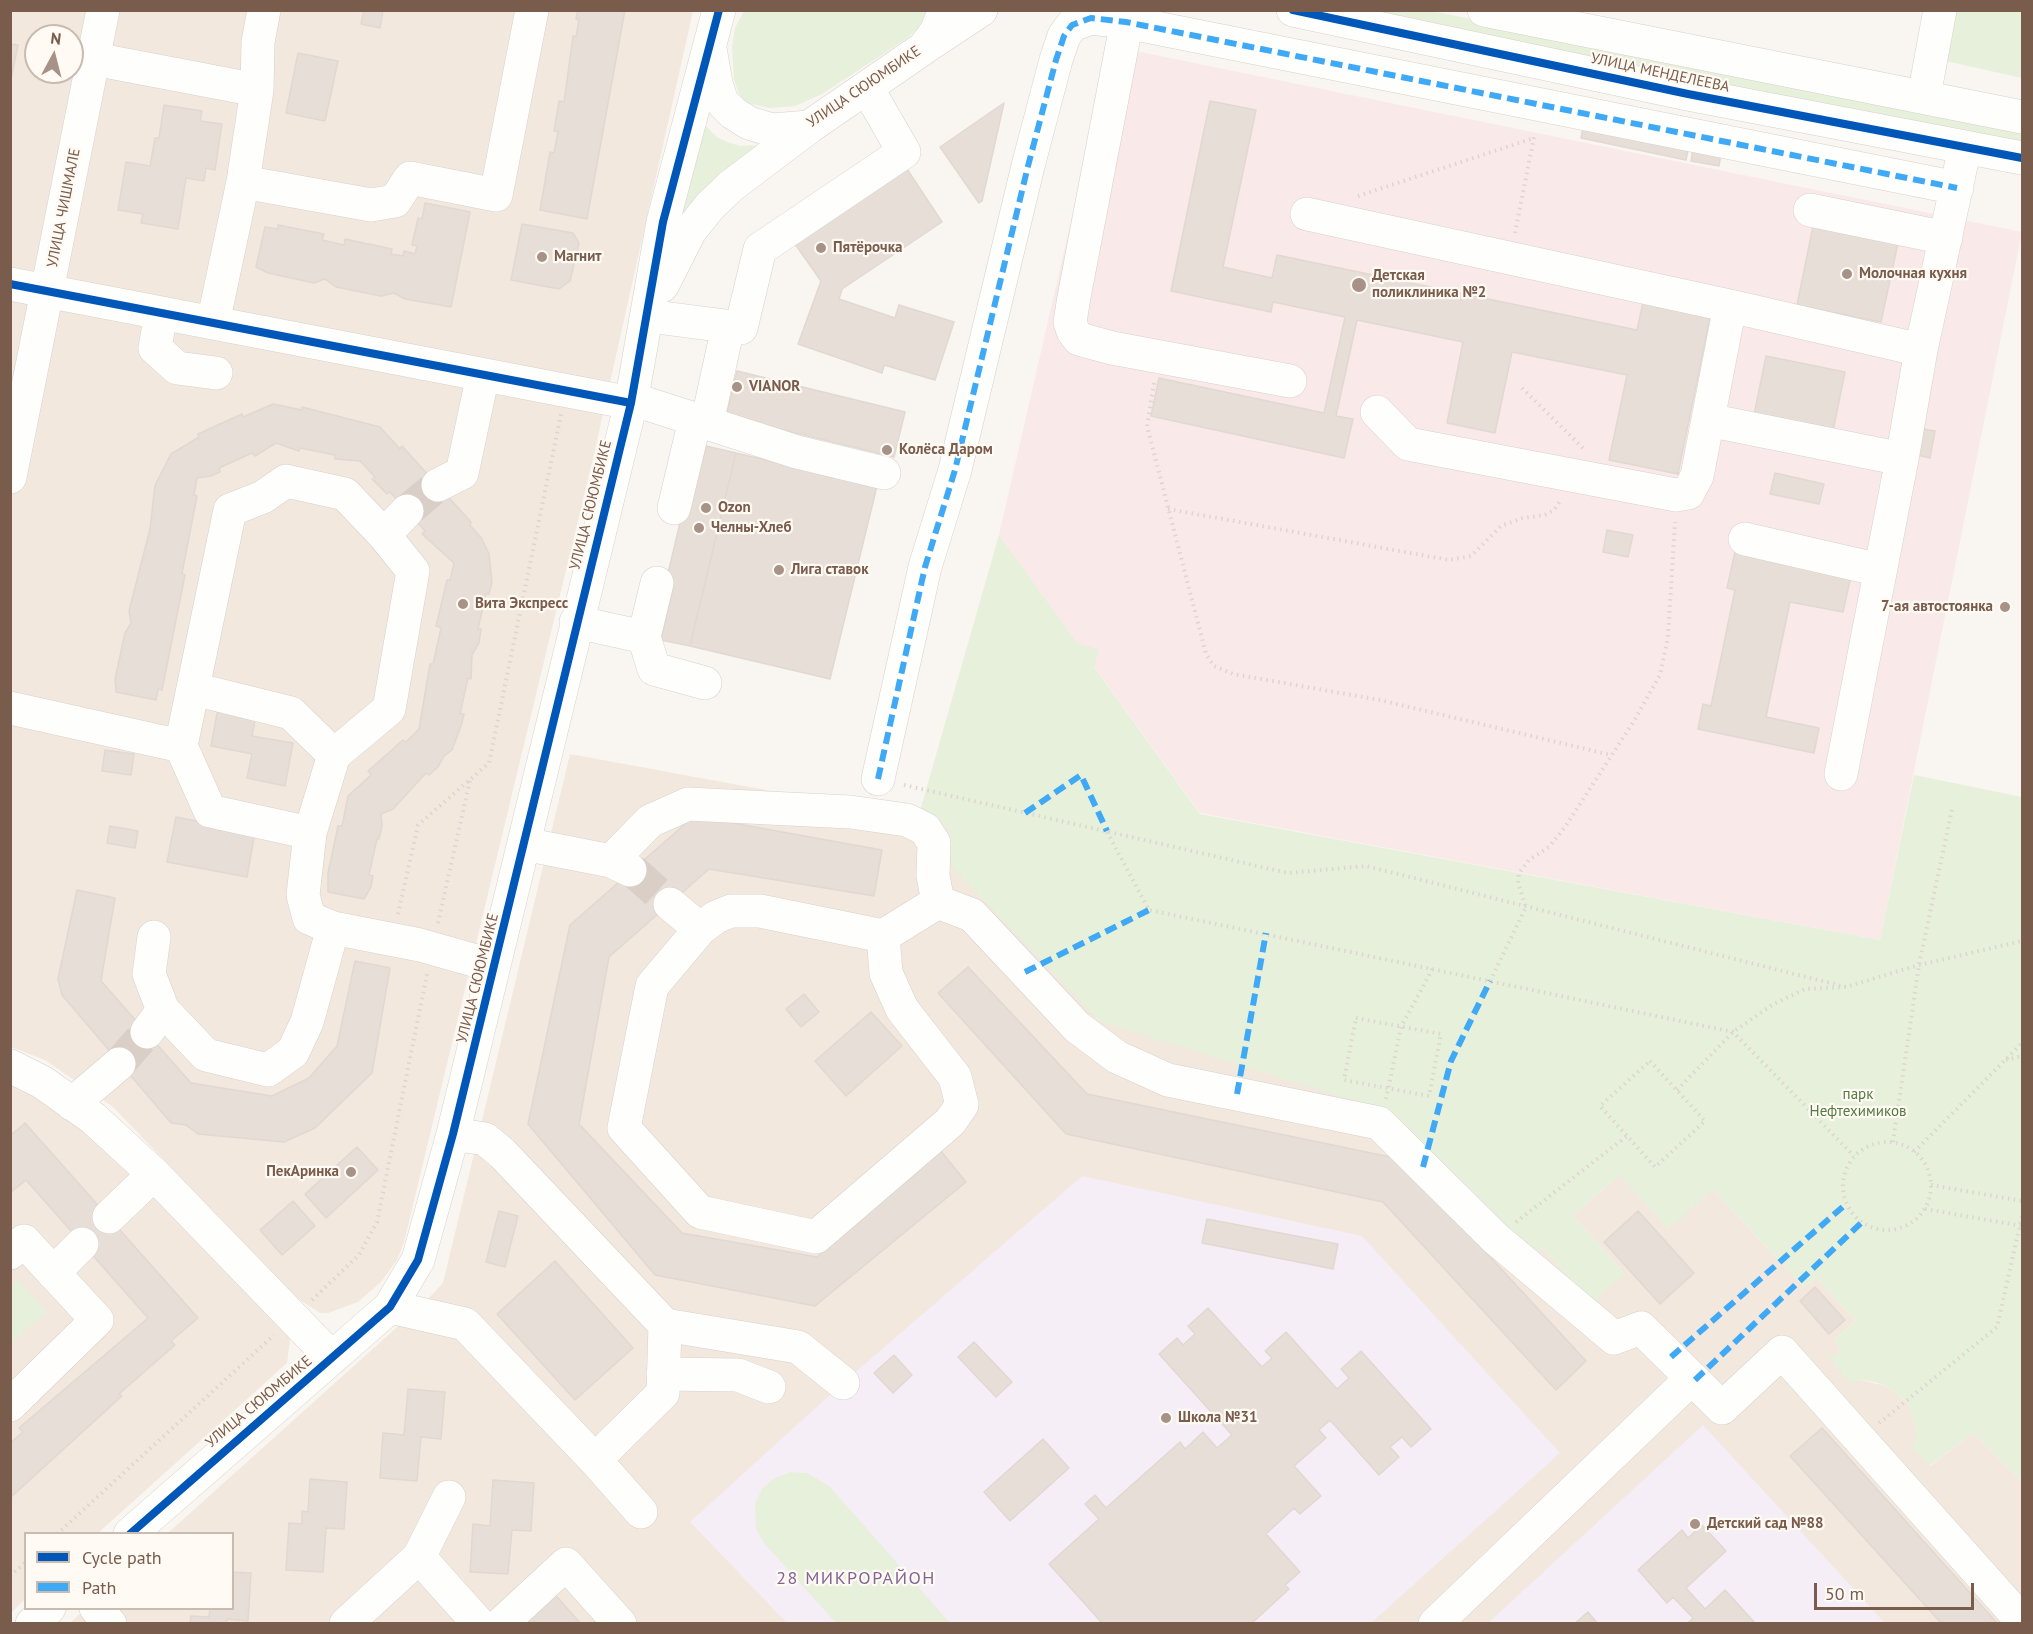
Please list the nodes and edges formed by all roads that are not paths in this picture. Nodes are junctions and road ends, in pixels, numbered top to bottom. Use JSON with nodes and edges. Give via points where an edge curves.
{"nodes":[{"id":1,"x":103,"y":10,"type":"edge"},
{"id":2,"x":264,"y":10,"type":"edge"},
{"id":3,"x":532,"y":10,"type":"edge"},
{"id":4,"x":945,"y":10,"type":"edge"},
{"id":5,"x":981,"y":10,"type":"edge"},
{"id":6,"x":1293,"y":10,"type":"edge"},
{"id":7,"x":1484,"y":10,"type":"edge"},
{"id":8,"x":1940,"y":10,"type":"edge"},
{"id":9,"x":1128,"y":16,"type":"edge"},
{"id":10,"x":1586,"y":20,"type":"edge"},
{"id":11,"x":714,"y":25,"type":"edge"},
{"id":12,"x":924,"y":48,"type":"junction"},
{"id":13,"x":94,"y":59,"type":"junction"},
{"id":14,"x":867,"y":88,"type":"junction"},
{"id":15,"x":257,"y":90,"type":"junction"},
{"id":16,"x":1924,"y":96,"type":"junction"},
{"id":17,"x":2022,"y":117,"type":"edge"},
{"id":18,"x":809,"y":127,"type":"junction"},
{"id":19,"x":1965,"y":147,"type":"junction"},
{"id":20,"x":2022,"y":158,"type":"edge"},
{"id":21,"x":243,"y":182,"type":"junction"},
{"id":22,"x":1957,"y":188,"type":"junction"},
{"id":23,"x":1810,"y":210,"type":"dead end"},
{"id":24,"x":1307,"y":214,"type":"dead end"},
{"id":25,"x":1946,"y":238,"type":"junction"},
{"id":26,"x":10,"y":284,"type":"edge"},
{"id":27,"x":47,"y":291,"type":"junction"},
{"id":28,"x":1730,"y":306,"type":"junction"},
{"id":29,"x":161,"y":313,"type":"junction"},
{"id":30,"x":649,"y":314,"type":"junction"},
{"id":31,"x":213,"y":323,"type":"junction"},
{"id":32,"x":728,"y":327,"type":"junction"},
{"id":33,"x":1921,"y":350,"type":"junction"},
{"id":34,"x":216,"y":373,"type":"dead end"},
{"id":35,"x":483,"y":375,"type":"junction"},
{"id":36,"x":1290,"y":381,"type":"dead end"},
{"id":37,"x":631,"y":401,"type":"junction"},
{"id":38,"x":1377,"y":412,"type":"dead end"},
{"id":39,"x":1708,"y":420,"type":"junction"},
{"id":40,"x":701,"y":422,"type":"junction"},
{"id":41,"x":1902,"y":459,"type":"junction"},
{"id":42,"x":884,"y":473,"type":"dead end"},
{"id":43,"x":10,"y":477,"type":"edge"},
{"id":44,"x":438,"y":485,"type":"tunnel mouth"},
{"id":45,"x":674,"y":508,"type":"dead end"},
{"id":46,"x":406,"y":511,"type":"tunnel mouth"},
{"id":47,"x":384,"y":535,"type":"junction"},
{"id":48,"x":1745,"y":538,"type":"dead end"},
{"id":49,"x":1880,"y":570,"type":"junction"},
{"id":50,"x":657,"y":583,"type":"dead end"},
{"id":51,"x":576,"y":622,"type":"junction"},
{"id":52,"x":644,"y":637,"type":"junction"},
{"id":53,"x":705,"y":682,"type":"dead end"},
{"id":54,"x":194,"y":689,"type":"junction"},
{"id":55,"x":10,"y":708,"type":"edge"},
{"id":56,"x":181,"y":746,"type":"junction"},
{"id":57,"x":334,"y":755,"type":"junction"},
{"id":58,"x":1841,"y":774,"type":"dead end"},
{"id":59,"x":878,"y":779,"type":"road end"},
{"id":60,"x":310,"y":833,"type":"junction"},
{"id":61,"x":524,"y":844,"type":"junction"},
{"id":62,"x":938,"y":902,"type":"junction"},
{"id":63,"x":670,"y":904,"type":"tunnel mouth"},
{"id":64,"x":333,"y":928,"type":"junction"},
{"id":65,"x":700,"y":929,"type":"junction"},
{"id":66,"x":883,"y":936,"type":"junction"},
{"id":67,"x":154,"y":937,"type":"dead end"},
{"id":68,"x":494,"y":966,"type":"junction"},
{"id":69,"x":119,"y":1064,"type":"tunnel mouth"},
{"id":70,"x":10,"y":1066,"type":"edge"},
{"id":71,"x":72,"y":1104,"type":"junction"},
{"id":72,"x":453,"y":1134,"type":"junction"},
{"id":73,"x":154,"y":1174,"type":"junction"},
{"id":74,"x":109,"y":1218,"type":"dead end"},
{"id":75,"x":82,"y":1244,"type":"dead end"},
{"id":76,"x":10,"y":1253,"type":"edge"},
{"id":77,"x":53,"y":1273,"type":"junction"},
{"id":78,"x":390,"y":1307,"type":"junction"},
{"id":79,"x":665,"y":1325,"type":"junction"},
{"id":80,"x":332,"y":1358,"type":"junction"},
{"id":81,"x":663,"y":1374,"type":"junction"},
{"id":82,"x":1692,"y":1378,"type":"junction"},
{"id":83,"x":843,"y":1383,"type":"dead end"},
{"id":84,"x":769,"y":1387,"type":"dead end"},
{"id":85,"x":10,"y":1405,"type":"edge"},
{"id":86,"x":595,"y":1460,"type":"junction"},
{"id":87,"x":449,"y":1497,"type":"dead end"},
{"id":88,"x":641,"y":1512,"type":"dead end"},
{"id":89,"x":131,"y":1532,"type":"edge"},
{"id":90,"x":419,"y":1557,"type":"junction"},
{"id":91,"x":2017,"y":1603,"type":"edge"},
{"id":92,"x":47,"y":1610,"type":"edge"},
{"id":93,"x":98,"y":1610,"type":"edge"},
{"id":94,"x":32,"y":1623,"type":"edge"},
{"id":95,"x":110,"y":1623,"type":"edge"},
{"id":96,"x":346,"y":1623,"type":"edge"},
{"id":97,"x":479,"y":1623,"type":"edge"},
{"id":98,"x":501,"y":1623,"type":"edge"},
{"id":99,"x":620,"y":1623,"type":"edge"},
{"id":100,"x":1435,"y":1623,"type":"edge"}],
"edges":[{"from":1,"to":13,"type":"street","name":"УЛИЦА ЧИШМАЛЕ"},
{"from":2,"to":15,"type":"street","via":[[258,42]]},
{"from":3,"to":21,"type":"street","via":[[496,195],[410,178],[395,201],[371,205]]},
{"from":4,"to":12,"type":"street","name":"УЛИЦА СЮЮМБИКЕ"},
{"from":5,"to":12,"type":"street"},
{"from":6,"to":19,"type":"street","name":"УЛИЦА МЕНДЕЛЕЕВА","via":[[1688,94]]},
{"from":7,"to":10,"type":"street","name":"УЛИЦА МЕНДЕЛЕЕВА"},
{"from":8,"to":16,"type":"street"},
{"from":9,"to":22,"type":"street","via":[[1536,122]]},
{"from":9,"to":36,"type":"street","via":[[1070,322],[1079,339]]},
{"from":9,"to":59,"type":"street","via":[[1091,18],[1072,25],[1056,60],[955,470],[925,567]]},
{"from":10,"to":16,"type":"street","name":"УЛИЦА МЕНДЕЛЕЕВА"},
{"from":11,"to":18,"type":"street","name":"УЛИЦА СЮЮМБИКЕ","via":[[716,83],[727,108],[749,123],[772,130]]},
{"from":11,"to":30,"type":"street","via":[[663,222]]},
{"from":12,"to":14,"type":"street","name":"УЛИЦА СЮЮМБИКЕ"},
{"from":13,"to":15,"type":"street"},
{"from":13,"to":27,"type":"street","name":"УЛИЦА ЧИШМАЛЕ"},
{"from":14,"to":18,"type":"street","name":"УЛИЦА СЮЮМБИКЕ"},
{"from":14,"to":32,"type":"street","via":[[904,152],[760,249],[741,328]]},
{"from":15,"to":21,"type":"street"},
{"from":16,"to":17,"type":"street","name":"УЛИЦА МЕНДЕЛЕЕВА"},
{"from":18,"to":30,"type":"street","via":[[710,206],[690,231]]},
{"from":19,"to":20,"type":"street","name":"УЛИЦА МЕНДЕЛЕЕВА"},
{"from":19,"to":22,"type":"street"},
{"from":21,"to":31,"type":"street"},
{"from":22,"to":25,"type":"street"},
{"from":23,"to":25,"type":"street"},
{"from":24,"to":28,"type":"street"},
{"from":25,"to":33,"type":"street"},
{"from":26,"to":27,"type":"street"},
{"from":27,"to":29,"type":"street"},
{"from":27,"to":43,"type":"street","name":"УЛИЦА ЧИШМАЛЕ"},
{"from":28,"to":33,"type":"street"},
{"from":28,"to":39,"type":"street"},
{"from":29,"to":31,"type":"street"},
{"from":29,"to":34,"type":"street","via":[[155,348],[177,368]]},
{"from":30,"to":32,"type":"street"},
{"from":30,"to":37,"type":"street","name":"УЛИЦА СЮЮМБИКЕ"},
{"from":31,"to":35,"type":"street"},
{"from":32,"to":40,"type":"street"},
{"from":33,"to":41,"type":"street"},
{"from":35,"to":37,"type":"street"},
{"from":35,"to":44,"type":"street","via":[[462,473]]},
{"from":37,"to":40,"type":"street"},
{"from":37,"to":51,"type":"street","name":"УЛИЦА СЮЮМБИКЕ"},
{"from":38,"to":39,"type":"street","via":[[1408,444],[1577,463],[1676,495],[1688,493],[1697,476]]},
{"from":39,"to":41,"type":"street"},
{"from":40,"to":42,"type":"street","via":[[790,458]]},
{"from":40,"to":45,"type":"street"},
{"from":41,"to":49,"type":"street"},
{"from":46,"to":47,"type":"street"},
{"from":47,"to":54,"type":"street","via":[[345,494],[286,481],[263,497],[230,510]]},
{"from":47,"to":57,"type":"street","via":[[413,571],[388,709]]},
{"from":48,"to":49,"type":"street"},
{"from":49,"to":58,"type":"street"},
{"from":50,"to":52,"type":"street"},
{"from":51,"to":52,"type":"street"},
{"from":51,"to":61,"type":"street","name":"УЛИЦА СЮЮМБИКЕ"},
{"from":52,"to":53,"type":"street","via":[[654,669]]},
{"from":54,"to":56,"type":"street"},
{"from":54,"to":57,"type":"street","via":[[291,713]]},
{"from":55,"to":56,"type":"street"},
{"from":56,"to":60,"type":"street","via":[[210,811]]},
{"from":57,"to":60,"type":"street"},
{"from":60,"to":64,"type":"street","via":[[303,895],[309,918]]},
{"from":61,"to":62,"type":"street","via":[[622,866],[650,821],[688,804],[873,815],[907,820],[925,829],[934,843],[933,876]]},
{"from":61,"to":68,"type":"street","name":"УЛИЦА СЮЮМБИКЕ"},
{"from":62,"to":66,"type":"street"},
{"from":62,"to":82,"type":"street","via":[[972,915],[1077,1027],[1117,1057],[1168,1080],[1379,1123],[1495,1238],[1614,1338],[1641,1328]]},
{"from":63,"to":65,"type":"street"},
{"from":64,"to":67,"type":"street","via":[[307,1022],[293,1052],[268,1070],[207,1055],[155,1021],[148,974]]},
{"from":64,"to":68,"type":"street"},
{"from":65,"to":66,"type":"street","via":[[731,911],[760,910]]},
{"from":65,"to":66,"type":"street","via":[[652,986],[624,1128],[700,1212],[816,1237],[950,1122],[962,1105],[955,1077],[902,1009],[886,973]]},
{"from":68,"to":72,"type":"street","name":"УЛИЦА СЮЮМБИКЕ"},
{"from":69,"to":71,"type":"street"},
{"from":70,"to":71,"type":"street","via":[[42,1082]]},
{"from":71,"to":73,"type":"street"},
{"from":72,"to":78,"type":"street","name":"УЛИЦА СЮЮМБИКЕ","via":[[418,1260]]},
{"from":72,"to":79,"type":"street","via":[[485,1139],[503,1154]]},
{"from":73,"to":74,"type":"street"},
{"from":73,"to":80,"type":"street"},
{"from":75,"to":77,"type":"street"},
{"from":76,"to":77,"type":"street","via":[[24,1241]]},
{"from":77,"to":85,"type":"street","via":[[97,1320]]},
{"from":78,"to":80,"type":"street","name":"УЛИЦА СЮЮМБИКЕ"},
{"from":78,"to":86,"type":"street","via":[[465,1324]]},
{"from":79,"to":81,"type":"street"},
{"from":79,"to":83,"type":"street","via":[[798,1347]]},
{"from":80,"to":89,"type":"street","name":"УЛИЦА СЮЮМБИКЕ"},
{"from":81,"to":84,"type":"street","via":[[738,1375]]},
{"from":81,"to":86,"type":"street","via":[[663,1393]]},
{"from":82,"to":91,"type":"street","via":[[1722,1408],[1782,1352]]},
{"from":82,"to":100,"type":"street"},
{"from":86,"to":88,"type":"street"},
{"from":87,"to":90,"type":"street"},
{"from":90,"to":96,"type":"street"},
{"from":90,"to":97,"type":"street"},
{"from":92,"to":94,"type":"street"},
{"from":93,"to":95,"type":"street"},
{"from":98,"to":99,"type":"street","via":[[566,1564]]}]}
